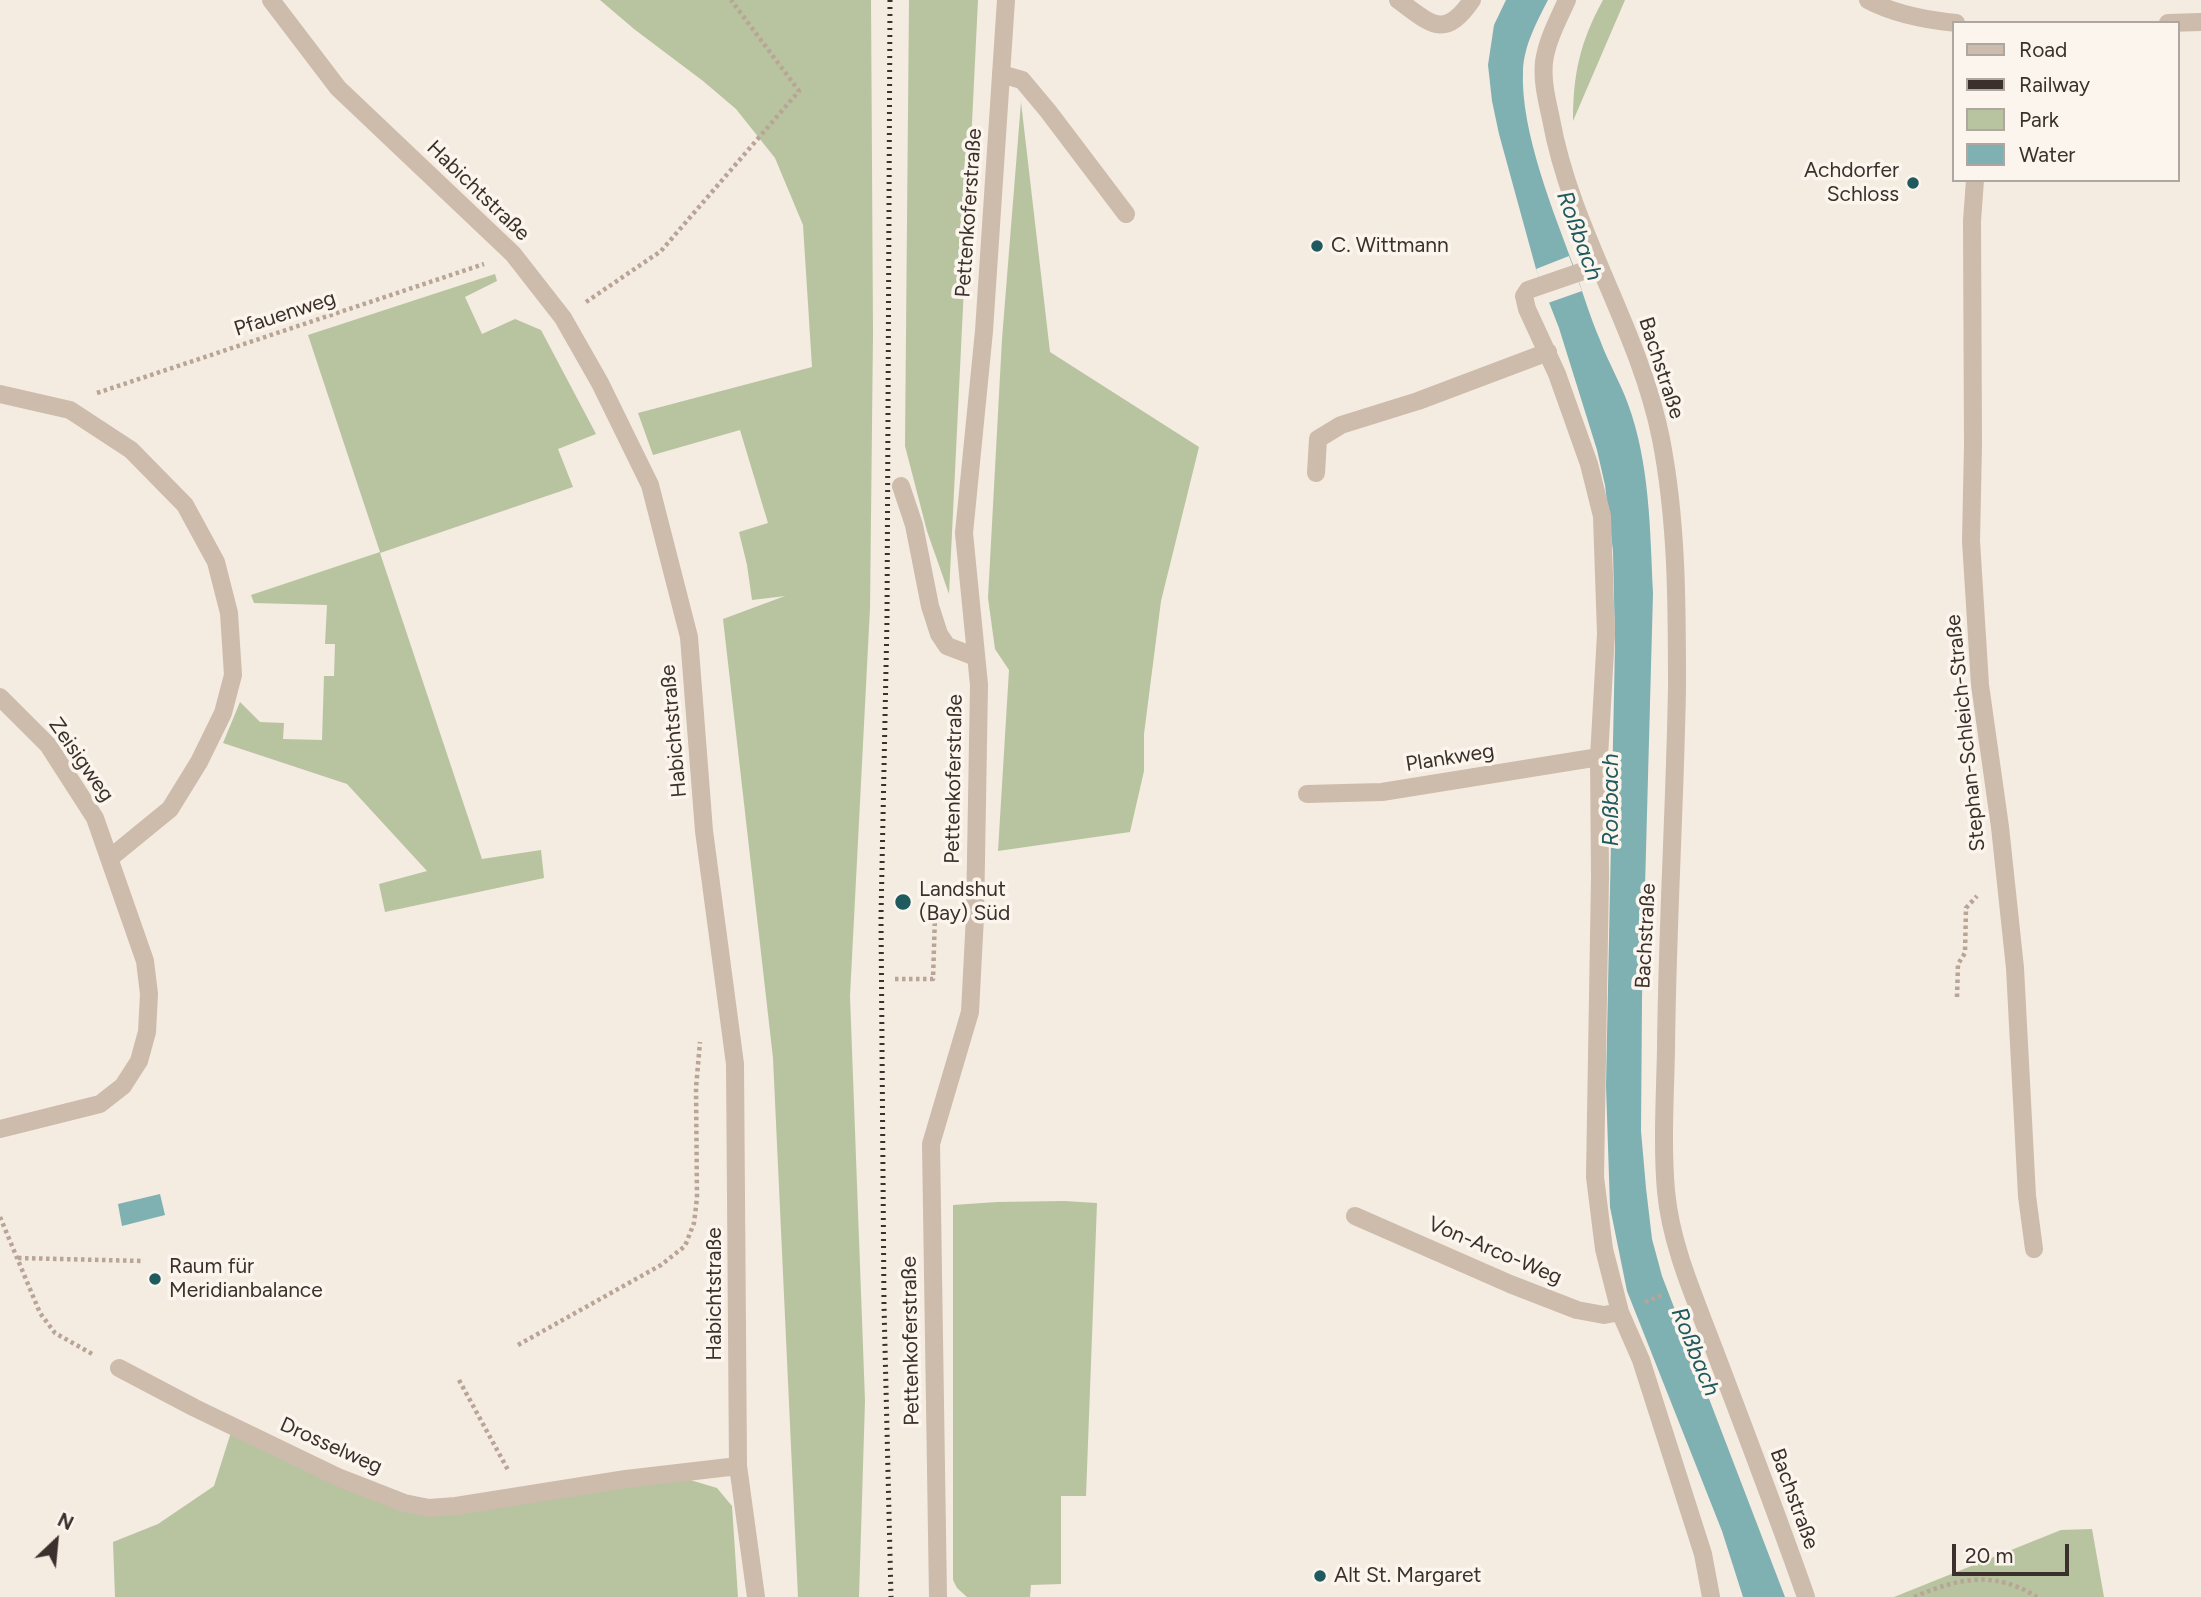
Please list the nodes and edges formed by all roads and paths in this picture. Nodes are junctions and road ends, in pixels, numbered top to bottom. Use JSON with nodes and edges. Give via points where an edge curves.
{"nodes":[{"id":1,"x":271,"y":0,"type":"edge"},
{"id":2,"x":731,"y":0,"type":"edge"},
{"id":3,"x":1006,"y":0,"type":"edge"},
{"id":4,"x":1398,"y":0,"type":"edge"},
{"id":5,"x":1472,"y":0,"type":"edge"},
{"id":6,"x":1567,"y":0,"type":"edge"},
{"id":7,"x":1868,"y":0,"type":"edge"},
{"id":8,"x":2201,"y":22,"type":"edge"},
{"id":9,"x":1952,"y":23,"type":"edge"},
{"id":10,"x":2180,"y":23,"type":"edge"},
{"id":11,"x":1000,"y":74,"type":"junction"},
{"id":12,"x":1975,"y":182,"type":"edge"},
{"id":13,"x":1126,"y":214,"type":"dead end"},
{"id":14,"x":513,"y":254,"type":"junction"},
{"id":15,"x":1598,"y":266,"type":"junction"},
{"id":16,"x":563,"y":318,"type":"junction"},
{"id":17,"x":1548,"y":352,"type":"junction"},
{"id":18,"x":0,"y":394,"type":"edge"},
{"id":19,"x":70,"y":410,"type":"junction"},
{"id":20,"x":1316,"y":473,"type":"dead end"},
{"id":21,"x":901,"y":486,"type":"dead end"},
{"id":22,"x":976,"y":657,"type":"junction"},
{"id":23,"x":0,"y":696,"type":"edge"},
{"id":24,"x":1599,"y":757,"type":"junction"},
{"id":25,"x":1307,"y":794,"type":"dead end"},
{"id":26,"x":110,"y":858,"type":"junction"},
{"id":27,"x":1977,"y":896,"type":"dead end"},
{"id":28,"x":935,"y":916,"type":"dead end"},
{"id":29,"x":895,"y":979,"type":"dead end"},
{"id":30,"x":1957,"y":997,"type":"dead end"},
{"id":31,"x":700,"y":1033,"type":"dead end"},
{"id":32,"x":9,"y":1127,"type":"edge"},
{"id":33,"x":1355,"y":1216,"type":"dead end"},
{"id":34,"x":0,"y":1217,"type":"edge"},
{"id":35,"x":2034,"y":1249,"type":"dead end"},
{"id":36,"x":18,"y":1258,"type":"junction"},
{"id":37,"x":144,"y":1261,"type":"dead end"},
{"id":38,"x":1668,"y":1292,"type":"dead end"},
{"id":39,"x":1627,"y":1309,"type":"junction"},
{"id":40,"x":518,"y":1345,"type":"dead end"},
{"id":41,"x":120,"y":1368,"type":"joint"},
{"id":42,"x":459,"y":1380,"type":"dead end"},
{"id":43,"x":738,"y":1466,"type":"junction"},
{"id":44,"x":521,"y":1496,"type":"junction"},
{"id":45,"x":756,"y":1597,"type":"edge"},
{"id":46,"x":938,"y":1597,"type":"edge"},
{"id":47,"x":1711,"y":1597,"type":"edge"},
{"id":48,"x":1806,"y":1597,"type":"edge"},
{"id":49,"x":1914,"y":1597,"type":"edge"},
{"id":50,"x":2038,"y":1597,"type":"edge"}],
"edges":[{"from":1,"to":14,"type":"street","name":"Habichtstraße","via":[[338,88]]},
{"from":2,"to":16,"type":"path","via":[[799,91],[661,251]]},
{"from":3,"to":11,"type":"street","name":"Pettenkoferstraße"},
{"from":4,"to":5,"type":"street","via":[[1429,22],[1447,25],[1460,18]]},
{"from":6,"to":15,"type":"street","name":"Bachstraße","via":[[1551,37],[1543,81],[1556,148]]},
{"from":7,"to":9,"type":"street"},
{"from":8,"to":10,"type":"street"},
{"from":11,"to":13,"type":"street","via":[[1023,80]]},
{"from":11,"to":22,"type":"street","name":"Pettenkoferstraße","via":[[984,331],[964,533]]},
{"from":12,"to":35,"type":"street","name":"Stephan-Schleich-Straße","via":[[1970,541],[1980,685],[2015,968],[2026,1196]]},
{"from":14,"to":16,"type":"street","name":"Habichtstraße"},
{"from":14,"to":19,"type":"path","name":"Pfauenweg","via":[[90,395]]},
{"from":15,"to":17,"type":"street","via":[[1528,290],[1524,296]]},
{"from":15,"to":48,"type":"street","name":"Bachstraße","via":[[1646,380],[1660,438],[1675,549],[1675,799],[1664,1125],[1669,1217]]},
{"from":16,"to":43,"type":"street","name":"Habichtstraße","via":[[650,485],[689,637],[704,831],[735,1064]]},
{"from":17,"to":20,"type":"street","via":[[1341,425],[1318,439]]},
{"from":17,"to":24,"type":"street","via":[[1589,464],[1602,516],[1606,634]]},
{"from":18,"to":19,"type":"street"},
{"from":19,"to":26,"type":"street","via":[[131,450],[185,505],[216,562],[229,613],[233,676],[223,713],[170,809]]},
{"from":21,"to":22,"type":"street","via":[[939,634],[947,646]]},
{"from":22,"to":46,"type":"street","name":"Pettenkoferstraße","via":[[970,1012],[931,1144]]},
{"from":23,"to":26,"type":"street","name":"Zeisigweg","via":[[48,746],[95,818]]},
{"from":24,"to":25,"type":"street","name":"Plankweg","via":[[1382,792]]},
{"from":24,"to":39,"type":"street","via":[[1595,1177],[1604,1249]]},
{"from":26,"to":32,"type":"street","name":"Zeisigweg","via":[[145,961],[147,1032],[139,1061],[123,1086],[100,1104]]},
{"from":27,"to":30,"type":"path","via":[[1966,908],[1965,953],[1958,964]]},
{"from":28,"to":29,"type":"path","via":[[933,979]]},
{"from":31,"to":40,"type":"path","via":[[697,1198],[685,1246],[661,1265]]},
{"from":33,"to":39,"type":"street","name":"Von-Arco-Weg","via":[[1577,1310],[1604,1315]]},
{"from":34,"to":36,"type":"path"},
{"from":36,"to":37,"type":"path"},
{"from":36,"to":41,"type":"path","via":[[40,1313],[55,1333]]},
{"from":38,"to":39,"type":"path"},
{"from":39,"to":47,"type":"street","via":[[1703,1554]]},
{"from":41,"to":44,"type":"street","name":"Drosselweg","via":[[328,1472],[404,1503],[429,1508]]},
{"from":42,"to":44,"type":"path"},
{"from":43,"to":44,"type":"street","name":"Drosselweg"},
{"from":43,"to":45,"type":"street","name":"Habichtstraße"},
{"from":49,"to":50,"type":"path","via":[[1973,1579],[1997,1580]]}]}
